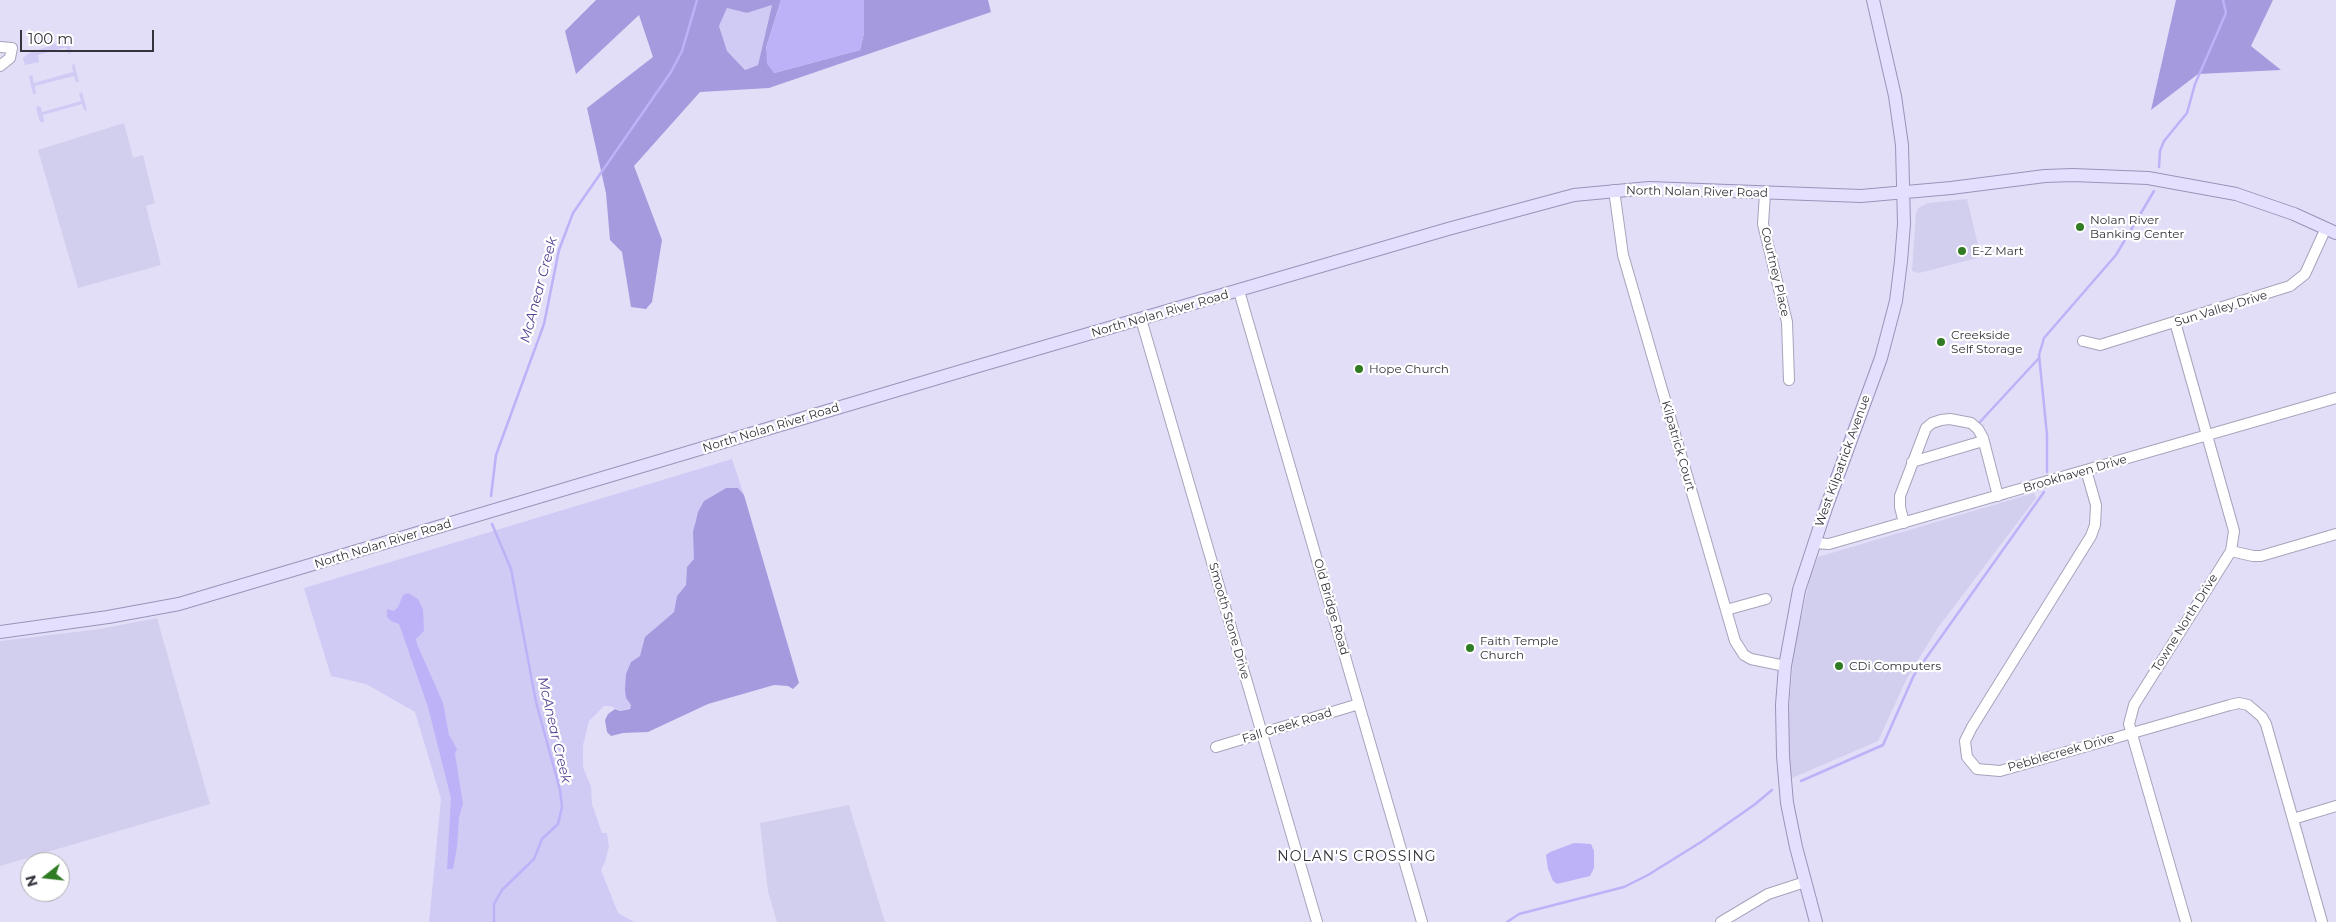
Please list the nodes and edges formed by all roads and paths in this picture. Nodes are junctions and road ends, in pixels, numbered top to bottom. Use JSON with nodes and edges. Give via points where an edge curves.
{"nodes":[{"id":1,"x":1873,"y":0,"type":"edge"},
{"id":2,"x":0,"y":47,"type":"edge"},
{"id":3,"x":0,"y":66,"type":"edge"},
{"id":4,"x":1614,"y":190,"type":"junction"},
{"id":5,"x":1765,"y":193,"type":"junction"},
{"id":6,"x":1904,"y":193,"type":"junction"},
{"id":7,"x":2331,"y":230,"type":"edge"},
{"id":8,"x":1239,"y":292,"type":"junction"},
{"id":9,"x":1141,"y":320,"type":"junction"},
{"id":10,"x":2174,"y":322,"type":"junction"},
{"id":11,"x":2083,"y":341,"type":"dead end"},
{"id":12,"x":1789,"y":380,"type":"dead end"},
{"id":13,"x":2336,"y":398,"type":"edge"},
{"id":14,"x":2208,"y":435,"type":"junction"},
{"id":15,"x":1984,"y":441,"type":"junction"},
{"id":16,"x":1912,"y":462,"type":"junction"},
{"id":17,"x":2086,"y":470,"type":"junction"},
{"id":18,"x":1998,"y":496,"type":"junction"},
{"id":19,"x":1904,"y":523,"type":"junction"},
{"id":20,"x":2336,"y":534,"type":"edge"},
{"id":21,"x":1814,"y":543,"type":"junction"},
{"id":22,"x":2231,"y":550,"type":"junction"},
{"id":23,"x":1766,"y":599,"type":"dead end"},
{"id":24,"x":1726,"y":610,"type":"junction"},
{"id":25,"x":0,"y":632,"type":"edge"},
{"id":26,"x":1785,"y":666,"type":"junction"},
{"id":27,"x":1358,"y":704,"type":"junction"},
{"id":28,"x":2131,"y":732,"type":"junction"},
{"id":29,"x":1261,"y":734,"type":"junction"},
{"id":30,"x":1216,"y":747,"type":"dead end"},
{"id":31,"x":2336,"y":806,"type":"edge"},
{"id":32,"x":2292,"y":819,"type":"junction"},
{"id":33,"x":1805,"y":882,"type":"junction"},
{"id":34,"x":1317,"y":922,"type":"edge"},
{"id":35,"x":1422,"y":922,"type":"edge"},
{"id":36,"x":1721,"y":922,"type":"edge"},
{"id":37,"x":1816,"y":922,"type":"edge"},
{"id":38,"x":2186,"y":922,"type":"edge"},
{"id":39,"x":2322,"y":922,"type":"edge"}],
"edges":[{"from":1,"to":6,"type":"main road","name":"West Kilpatrick Avenue","via":[[1899,120]]},
{"from":2,"to":3,"type":"street","via":[[12,48],[10,58]]},
{"from":4,"to":5,"type":"main road","name":"North Nolan River Road","via":[[1649,188]]},
{"from":4,"to":8,"type":"main road","name":"North Nolan River Road","via":[[1574,195],[1515,211]]},
{"from":4,"to":24,"type":"street","name":"Kilpatrick Court","via":[[1623,255]]},
{"from":5,"to":6,"type":"main road","name":"North Nolan River Road","via":[[1861,196]]},
{"from":5,"to":12,"type":"street","name":"Courtney Place","via":[[1763,224],[1787,322]]},
{"from":6,"to":7,"type":"main road","name":"North Nolan River Road","via":[[2044,176],[2148,178],[2236,194]]},
{"from":6,"to":21,"type":"main road","name":"West Kilpatrick Avenue","via":[[1901,261],[1890,330]]},
{"from":7,"to":10,"type":"street","name":"Sun Valley Drive","via":[[2299,281],[2273,293]]},
{"from":8,"to":9,"type":"main road","name":"North Nolan River Road"},
{"from":8,"to":27,"type":"street","name":"Old Bridge Road"},
{"from":9,"to":25,"type":"main road","name":"North Nolan River Road","via":[[179,604]]},
{"from":9,"to":29,"type":"street","name":"Smooth Stone Drive"},
{"from":10,"to":11,"type":"street","name":"Sun Valley Drive","via":[[2100,345]]},
{"from":10,"to":14,"type":"street","name":"Towne North Drive"},
{"from":13,"to":14,"type":"street","name":"Brookhaven Drive"},
{"from":14,"to":17,"type":"street","name":"Brookhaven Drive"},
{"from":14,"to":22,"type":"street","name":"Towne North Drive","via":[[2234,526]]},
{"from":15,"to":16,"type":"street"},
{"from":15,"to":16,"type":"street","via":[[1971,423],[1941,420],[1926,428]]},
{"from":15,"to":18,"type":"street"},
{"from":16,"to":19,"type":"street","via":[[1900,496]]},
{"from":17,"to":18,"type":"street","name":"Brookhaven Drive"},
{"from":17,"to":28,"type":"street","name":"Pebblecreek Drive","via":[[2096,505],[2096,525],[1972,727],[1966,751],[1970,763],[1977,769],[2000,771]]},
{"from":18,"to":19,"type":"street","name":"Brookhaven Drive"},
{"from":19,"to":21,"type":"street","name":"Brookhaven Drive","via":[[1829,544]]},
{"from":20,"to":22,"type":"street","via":[[2261,556]]},
{"from":21,"to":26,"type":"main road","name":"West Kilpatrick Avenue","via":[[1794,610]]},
{"from":22,"to":28,"type":"street","name":"Towne North Drive","via":[[2132,709]]},
{"from":23,"to":24,"type":"street"},
{"from":24,"to":26,"type":"street","name":"Kilpatrick Court","via":[[1735,641],[1744,655],[1756,661]]},
{"from":26,"to":33,"type":"main road","name":"West Kilpatrick Avenue","via":[[1784,772],[1790,818]]},
{"from":27,"to":29,"type":"street","name":"Fall Creek Road"},
{"from":27,"to":35,"type":"street","name":"Old Bridge Road"},
{"from":28,"to":32,"type":"street","name":"Pebblecreek Drive","via":[[2230,705],[2248,705],[2266,724]]},
{"from":28,"to":38,"type":"street","name":"Towne North Drive"},
{"from":29,"to":30,"type":"street","name":"Fall Creek Road"},
{"from":29,"to":34,"type":"street","name":"Smooth Stone Drive"},
{"from":31,"to":32,"type":"street"},
{"from":32,"to":39,"type":"street","name":"Pebblecreek Drive"},
{"from":33,"to":36,"type":"street","via":[[1768,894]]},
{"from":33,"to":37,"type":"main road","name":"West Kilpatrick Avenue"}]}
